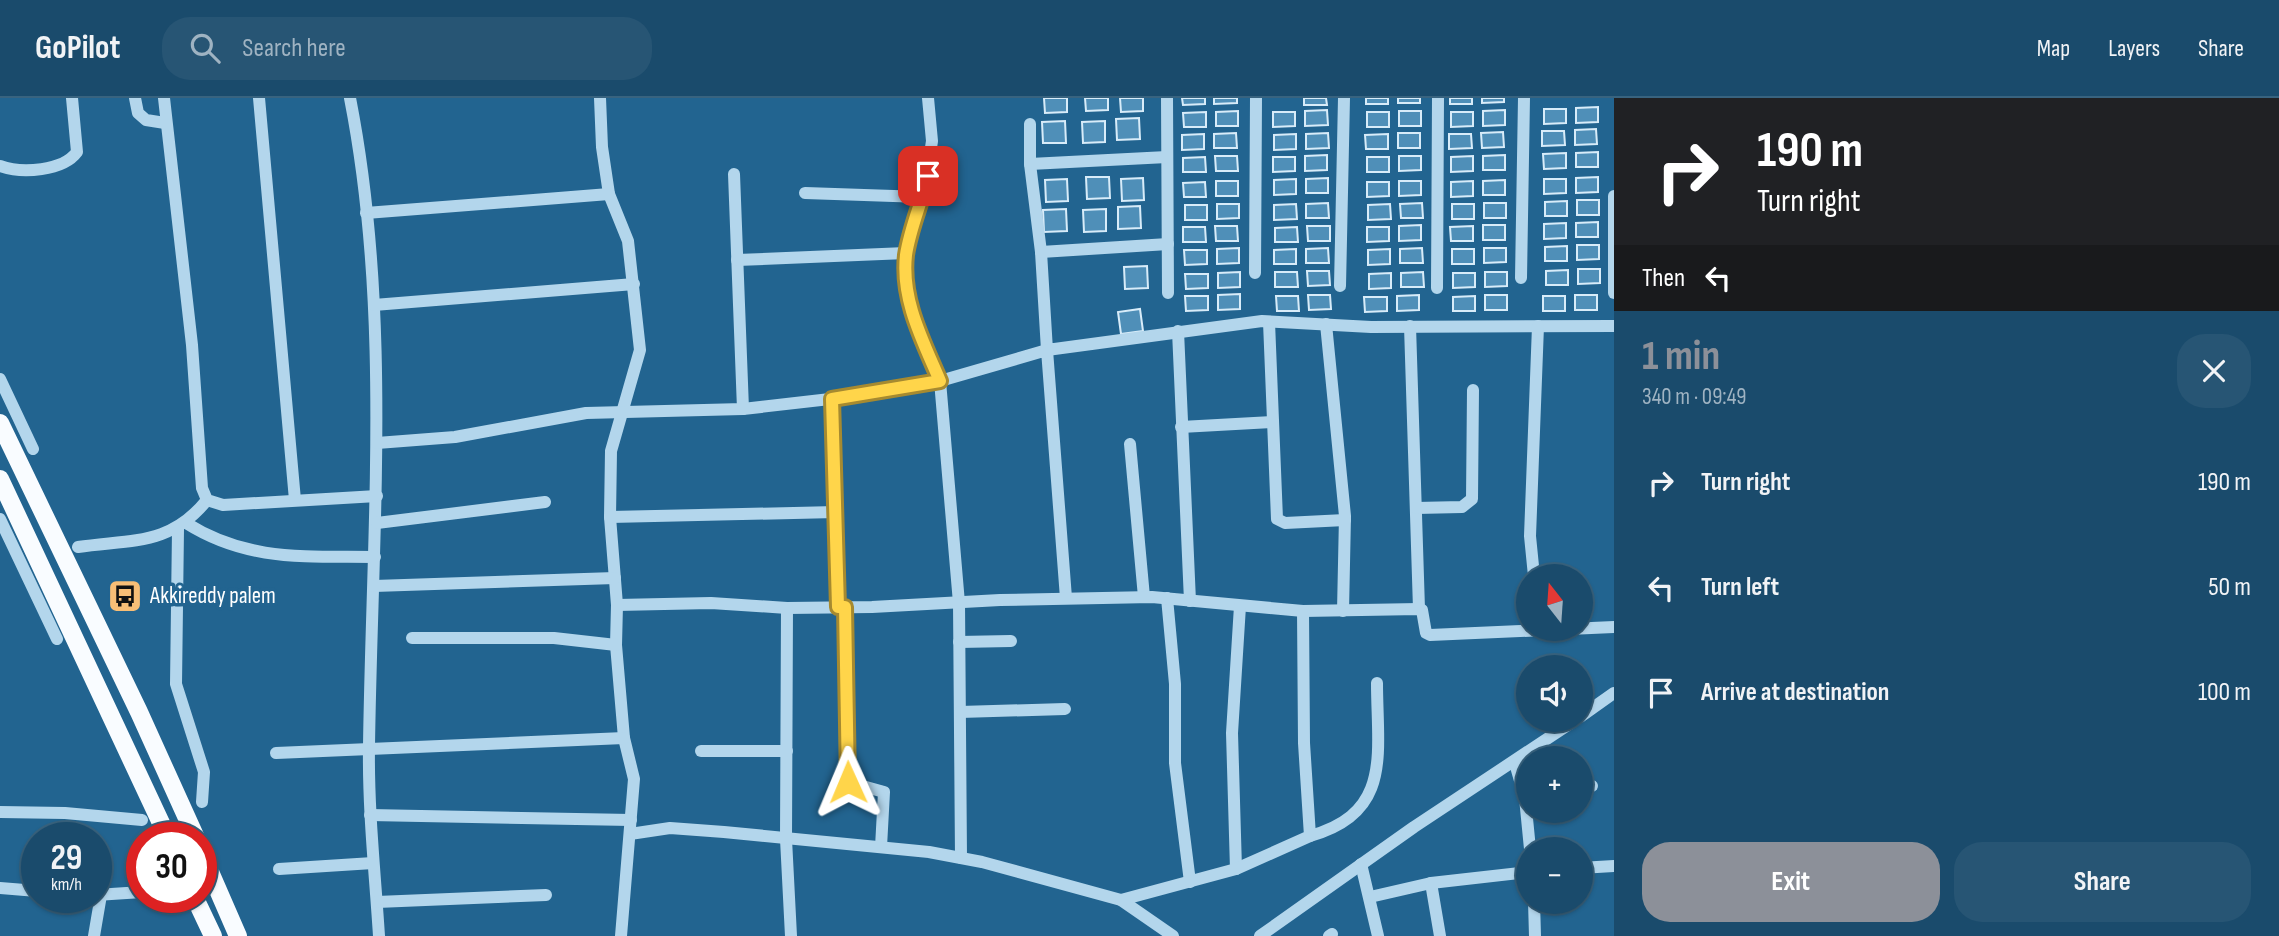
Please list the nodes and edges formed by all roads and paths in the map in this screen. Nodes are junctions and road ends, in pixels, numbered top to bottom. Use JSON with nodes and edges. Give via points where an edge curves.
{"nodes":[{"id":1,"x":72,"y":98,"type":"edge"},
{"id":2,"x":135,"y":98,"type":"edge"},
{"id":3,"x":164,"y":98,"type":"edge"},
{"id":4,"x":259,"y":98,"type":"edge"},
{"id":5,"x":350,"y":98,"type":"edge"},
{"id":6,"x":600,"y":98,"type":"edge"},
{"id":7,"x":928,"y":98,"type":"edge"},
{"id":8,"x":1167,"y":98,"type":"edge"},
{"id":9,"x":1256,"y":98,"type":"edge"},
{"id":10,"x":1344,"y":98,"type":"edge"},
{"id":11,"x":1438,"y":98,"type":"edge"},
{"id":12,"x":1524,"y":98,"type":"edge"},
{"id":13,"x":165,"y":123,"type":"junction"},
{"id":14,"x":1030,"y":124,"type":"dead end"},
{"id":15,"x":1167,"y":157,"type":"junction"},
{"id":16,"x":1030,"y":164,"type":"junction"},
{"id":17,"x":0,"y":166,"type":"edge"},
{"id":18,"x":734,"y":174,"type":"dead end"},
{"id":19,"x":806,"y":193,"type":"dead end"},
{"id":20,"x":609,"y":194,"type":"junction"},
{"id":21,"x":1614,"y":196,"type":"edge"},
{"id":22,"x":923,"y":197,"type":"junction"},
{"id":23,"x":366,"y":213,"type":"junction"},
{"id":24,"x":1168,"y":244,"type":"junction"},
{"id":25,"x":1041,"y":252,"type":"junction"},
{"id":26,"x":906,"y":253,"type":"junction"},
{"id":27,"x":737,"y":260,"type":"junction"},
{"id":28,"x":1255,"y":273,"type":"dead end"},
{"id":29,"x":1521,"y":278,"type":"dead end"},
{"id":30,"x":634,"y":284,"type":"junction"},
{"id":31,"x":1340,"y":286,"type":"dead end"},
{"id":32,"x":1437,"y":288,"type":"dead end"},
{"id":33,"x":1168,"y":293,"type":"dead end"},
{"id":34,"x":1614,"y":293,"type":"edge"},
{"id":35,"x":374,"y":305,"type":"junction"},
{"id":36,"x":1269,"y":322,"type":"junction"},
{"id":37,"x":1326,"y":324,"type":"junction"},
{"id":38,"x":1410,"y":326,"type":"junction"},
{"id":39,"x":1538,"y":326,"type":"junction"},
{"id":40,"x":1614,"y":326,"type":"edge"},
{"id":41,"x":1178,"y":331,"type":"junction"},
{"id":42,"x":1047,"y":350,"type":"junction"},
{"id":43,"x":0,"y":379,"type":"edge"},
{"id":44,"x":940,"y":381,"type":"junction"},
{"id":45,"x":1473,"y":390,"type":"dead end"},
{"id":46,"x":832,"y":399,"type":"junction"},
{"id":47,"x":743,"y":409,"type":"junction"},
{"id":48,"x":624,"y":411,"type":"junction"},
{"id":49,"x":1273,"y":422,"type":"junction"},
{"id":50,"x":0,"y":423,"type":"edge"},
{"id":51,"x":1181,"y":427,"type":"junction"},
{"id":52,"x":377,"y":443,"type":"junction"},
{"id":53,"x":1130,"y":443,"type":"dead end"},
{"id":54,"x":33,"y":449,"type":"dead end"},
{"id":55,"x":0,"y":479,"type":"edge"},
{"id":56,"x":377,"y":496,"type":"junction"},
{"id":57,"x":207,"y":500,"type":"junction"},
{"id":58,"x":295,"y":500,"type":"junction"},
{"id":59,"x":545,"y":502,"type":"dead end"},
{"id":60,"x":1416,"y":508,"type":"junction"},
{"id":61,"x":836,"y":512,"type":"junction"},
{"id":62,"x":610,"y":517,"type":"junction"},
{"id":63,"x":0,"y":519,"type":"edge"},
{"id":64,"x":1345,"y":520,"type":"junction"},
{"id":65,"x":377,"y":523,"type":"junction"},
{"id":66,"x":182,"y":526,"type":"junction"},
{"id":67,"x":4,"y":537,"type":"edge"},
{"id":68,"x":78,"y":547,"type":"dead end"},
{"id":69,"x":375,"y":557,"type":"junction"},
{"id":70,"x":1533,"y":564,"type":"edge"},
{"id":71,"x":615,"y":578,"type":"junction"},
{"id":72,"x":374,"y":586,"type":"junction"},
{"id":73,"x":1144,"y":597,"type":"junction"},
{"id":74,"x":1066,"y":598,"type":"junction"},
{"id":75,"x":1167,"y":598,"type":"junction"},
{"id":76,"x":1190,"y":601,"type":"junction"},
{"id":77,"x":959,"y":603,"type":"junction"},
{"id":78,"x":617,"y":605,"type":"junction"},
{"id":79,"x":1240,"y":606,"type":"junction"},
{"id":80,"x":842,"y":607,"type":"junction"},
{"id":81,"x":787,"y":608,"type":"junction"},
{"id":82,"x":1419,"y":609,"type":"junction"},
{"id":83,"x":1303,"y":611,"type":"junction"},
{"id":84,"x":1343,"y":611,"type":"junction"},
{"id":85,"x":1614,"y":628,"type":"edge"},
{"id":86,"x":1593,"y":629,"type":"edge"},
{"id":87,"x":1516,"y":631,"type":"edge"},
{"id":88,"x":412,"y":638,"type":"dead end"},
{"id":89,"x":57,"y":639,"type":"dead end"},
{"id":90,"x":1011,"y":641,"type":"dead end"},
{"id":91,"x":959,"y":642,"type":"junction"},
{"id":92,"x":616,"y":645,"type":"junction"},
{"id":93,"x":1377,"y":683,"type":"dead end"},
{"id":94,"x":1614,"y":694,"type":"edge"},
{"id":95,"x":1593,"y":708,"type":"edge"},
{"id":96,"x":1065,"y":709,"type":"dead end"},
{"id":97,"x":960,"y":712,"type":"junction"},
{"id":98,"x":1559,"y":732,"type":"edge"},
{"id":99,"x":624,"y":738,"type":"junction"},
{"id":100,"x":369,"y":749,"type":"junction"},
{"id":101,"x":701,"y":751,"type":"dead end"},
{"id":102,"x":786,"y":751,"type":"junction"},
{"id":103,"x":276,"y":753,"type":"dead end"},
{"id":104,"x":1515,"y":763,"type":"junction"},
{"id":105,"x":1516,"y":766,"type":"edge"},
{"id":106,"x":202,"y":802,"type":"dead end"},
{"id":107,"x":0,"y":812,"type":"edge"},
{"id":108,"x":370,"y":815,"type":"junction"},
{"id":109,"x":142,"y":820,"type":"dead end"},
{"id":110,"x":631,"y":820,"type":"junction"},
{"id":111,"x":161,"y":822,"type":"edge"},
{"id":112,"x":189,"y":822,"type":"edge"},
{"id":113,"x":630,"y":834,"type":"junction"},
{"id":114,"x":1310,"y":836,"type":"junction"},
{"id":115,"x":786,"y":839,"type":"junction"},
{"id":116,"x":881,"y":847,"type":"junction"},
{"id":117,"x":961,"y":858,"type":"junction"},
{"id":118,"x":373,"y":863,"type":"junction"},
{"id":119,"x":1361,"y":864,"type":"junction"},
{"id":120,"x":1614,"y":866,"type":"edge"},
{"id":121,"x":1593,"y":867,"type":"edge"},
{"id":122,"x":279,"y":869,"type":"dead end"},
{"id":123,"x":1236,"y":869,"type":"junction"},
{"id":124,"x":1516,"y":873,"type":"edge"},
{"id":125,"x":1190,"y":881,"type":"junction"},
{"id":126,"x":1431,"y":883,"type":"junction"},
{"id":127,"x":0,"y":888,"type":"edge"},
{"id":128,"x":217,"y":888,"type":"edge"},
{"id":129,"x":21,"y":890,"type":"edge"},
{"id":130,"x":546,"y":895,"type":"dead end"},
{"id":131,"x":1370,"y":897,"type":"junction"},
{"id":132,"x":1121,"y":900,"type":"junction"},
{"id":133,"x":377,"y":902,"type":"junction"},
{"id":134,"x":97,"y":913,"type":"edge"},
{"id":135,"x":202,"y":913,"type":"edge"},
{"id":136,"x":1534,"y":914,"type":"edge"},
{"id":137,"x":94,"y":936,"type":"edge"},
{"id":138,"x":213,"y":936,"type":"edge"},
{"id":139,"x":238,"y":936,"type":"edge"},
{"id":140,"x":379,"y":936,"type":"edge"},
{"id":141,"x":621,"y":936,"type":"edge"},
{"id":142,"x":791,"y":936,"type":"edge"},
{"id":143,"x":1172,"y":936,"type":"edge"},
{"id":144,"x":1261,"y":936,"type":"edge"},
{"id":145,"x":1378,"y":936,"type":"edge"},
{"id":146,"x":1440,"y":936,"type":"edge"},
{"id":147,"x":1535,"y":936,"type":"edge"}],
"edges":[{"from":1,"to":17,"type":"street","via":[[77,152],[70,162],[10,170]]},
{"from":2,"to":13,"type":"street","via":[[138,113],[146,120]]},
{"from":3,"to":13,"type":"street"},
{"from":4,"to":58,"type":"street"},
{"from":5,"to":23,"type":"street","via":[[362,157]]},
{"from":6,"to":20,"type":"street"},
{"from":7,"to":22,"type":"street","via":[[932,141]]},
{"from":8,"to":15,"type":"street"},
{"from":9,"to":28,"type":"street"},
{"from":10,"to":31,"type":"street"},
{"from":11,"to":32,"type":"street"},
{"from":12,"to":29,"type":"street"},
{"from":13,"to":57,"type":"street","via":[[191,333],[202,488]]},
{"from":14,"to":16,"type":"street"},
{"from":15,"to":16,"type":"street"},
{"from":15,"to":24,"type":"street"},
{"from":16,"to":25,"type":"street"},
{"from":18,"to":27,"type":"street"},
{"from":19,"to":22,"type":"street"},
{"from":20,"to":23,"type":"street"},
{"from":20,"to":30,"type":"street","via":[[628,241]]},
{"from":21,"to":34,"type":"street"},
{"from":22,"to":26,"type":"street"},
{"from":23,"to":35,"type":"street"},
{"from":24,"to":25,"type":"street"},
{"from":24,"to":33,"type":"street"},
{"from":25,"to":42,"type":"street"},
{"from":26,"to":27,"type":"street"},
{"from":26,"to":44,"type":"street","via":[[909,303]]},
{"from":27,"to":47,"type":"street"},
{"from":30,"to":35,"type":"street"},
{"from":30,"to":48,"type":"street","via":[[640,350]]},
{"from":35,"to":52,"type":"street"},
{"from":36,"to":37,"type":"street"},
{"from":36,"to":41,"type":"street"},
{"from":36,"to":49,"type":"street"},
{"from":37,"to":38,"type":"street"},
{"from":37,"to":64,"type":"street"},
{"from":38,"to":39,"type":"street"},
{"from":38,"to":60,"type":"street"},
{"from":39,"to":40,"type":"street"},
{"from":39,"to":70,"type":"street"},
{"from":41,"to":42,"type":"street"},
{"from":41,"to":51,"type":"street"},
{"from":42,"to":44,"type":"street"},
{"from":42,"to":74,"type":"street"},
{"from":43,"to":54,"type":"street"},
{"from":44,"to":46,"type":"street"},
{"from":44,"to":77,"type":"street"},
{"from":45,"to":60,"type":"street","via":[[1472,499],[1462,507]]},
{"from":46,"to":47,"type":"street"},
{"from":46,"to":61,"type":"street"},
{"from":47,"to":48,"type":"street"},
{"from":48,"to":52,"type":"street","via":[[564,416],[455,437]]},
{"from":48,"to":62,"type":"street","via":[[611,450]]},
{"from":49,"to":51,"type":"street"},
{"from":49,"to":64,"type":"street","via":[[1278,519],[1285,523]]},
{"from":50,"to":112,"type":"main road"},
{"from":51,"to":76,"type":"street"},
{"from":52,"to":56,"type":"street"},
{"from":53,"to":73,"type":"street"},
{"from":55,"to":111,"type":"main road"},
{"from":56,"to":58,"type":"street"},
{"from":56,"to":65,"type":"street"},
{"from":57,"to":58,"type":"street","via":[[223,505]]},
{"from":57,"to":66,"type":"street"},
{"from":59,"to":65,"type":"street"},
{"from":60,"to":82,"type":"street"},
{"from":61,"to":62,"type":"street"},
{"from":61,"to":80,"type":"street"},
{"from":62,"to":71,"type":"street"},
{"from":63,"to":67,"type":"street"},
{"from":64,"to":84,"type":"street"},
{"from":65,"to":69,"type":"street"},
{"from":66,"to":68,"type":"street","via":[[163,535]]},
{"from":66,"to":69,"type":"street","via":[[244,550]]},
{"from":66,"to":106,"type":"street","via":[[176,684],[204,772]]},
{"from":67,"to":89,"type":"street"},
{"from":69,"to":72,"type":"street"},
{"from":71,"to":72,"type":"street"},
{"from":71,"to":78,"type":"street"},
{"from":72,"to":100,"type":"street"},
{"from":73,"to":74,"type":"street"},
{"from":73,"to":75,"type":"street"},
{"from":74,"to":77,"type":"street"},
{"from":75,"to":76,"type":"street"},
{"from":75,"to":125,"type":"street","via":[[1175,684],[1175,763]]},
{"from":76,"to":79,"type":"street"},
{"from":77,"to":80,"type":"street"},
{"from":77,"to":91,"type":"street"},
{"from":78,"to":81,"type":"street","via":[[711,603]]},
{"from":78,"to":92,"type":"street"},
{"from":79,"to":83,"type":"street"},
{"from":79,"to":123,"type":"street","via":[[1232,733]]},
{"from":80,"to":81,"type":"street"},
{"from":80,"to":116,"type":"street","via":[[847,777],[853,786],[884,792]]},
{"from":81,"to":102,"type":"street"},
{"from":82,"to":84,"type":"street"},
{"from":82,"to":87,"type":"street","via":[[1429,635]]},
{"from":83,"to":84,"type":"street"},
{"from":83,"to":114,"type":"street"},
{"from":85,"to":86,"type":"street"},
{"from":88,"to":92,"type":"street","via":[[554,638]]},
{"from":90,"to":91,"type":"street"},
{"from":91,"to":97,"type":"street"},
{"from":92,"to":99,"type":"street"},
{"from":93,"to":114,"type":"street","via":[[1376,779],[1344,824]]},
{"from":94,"to":95,"type":"street"},
{"from":96,"to":97,"type":"street"},
{"from":97,"to":117,"type":"street"},
{"from":98,"to":104,"type":"street"},
{"from":99,"to":100,"type":"street"},
{"from":99,"to":110,"type":"street","via":[[634,779]]},
{"from":100,"to":103,"type":"street"},
{"from":100,"to":108,"type":"street"},
{"from":101,"to":102,"type":"street"},
{"from":102,"to":115,"type":"street"},
{"from":104,"to":105,"type":"street"},
{"from":104,"to":119,"type":"street"},
{"from":107,"to":109,"type":"street"},
{"from":108,"to":110,"type":"street"},
{"from":108,"to":118,"type":"street"},
{"from":110,"to":113,"type":"street"},
{"from":113,"to":115,"type":"street","via":[[670,828]]},
{"from":113,"to":141,"type":"street"},
{"from":114,"to":123,"type":"street"},
{"from":115,"to":116,"type":"street"},
{"from":115,"to":142,"type":"street"},
{"from":116,"to":117,"type":"street"},
{"from":117,"to":132,"type":"street"},
{"from":118,"to":122,"type":"street"},
{"from":118,"to":133,"type":"street"},
{"from":119,"to":131,"type":"street"},
{"from":119,"to":144,"type":"street"},
{"from":120,"to":121,"type":"street"},
{"from":123,"to":125,"type":"street"},
{"from":124,"to":126,"type":"street"},
{"from":125,"to":132,"type":"street"},
{"from":126,"to":131,"type":"street"},
{"from":126,"to":146,"type":"street"},
{"from":127,"to":129,"type":"street"},
{"from":128,"to":139,"type":"main road"},
{"from":130,"to":133,"type":"street"},
{"from":131,"to":145,"type":"street"},
{"from":132,"to":143,"type":"street"},
{"from":133,"to":140,"type":"street"},
{"from":134,"to":137,"type":"street"},
{"from":135,"to":138,"type":"main road"},
{"from":136,"to":147,"type":"street"}]}
